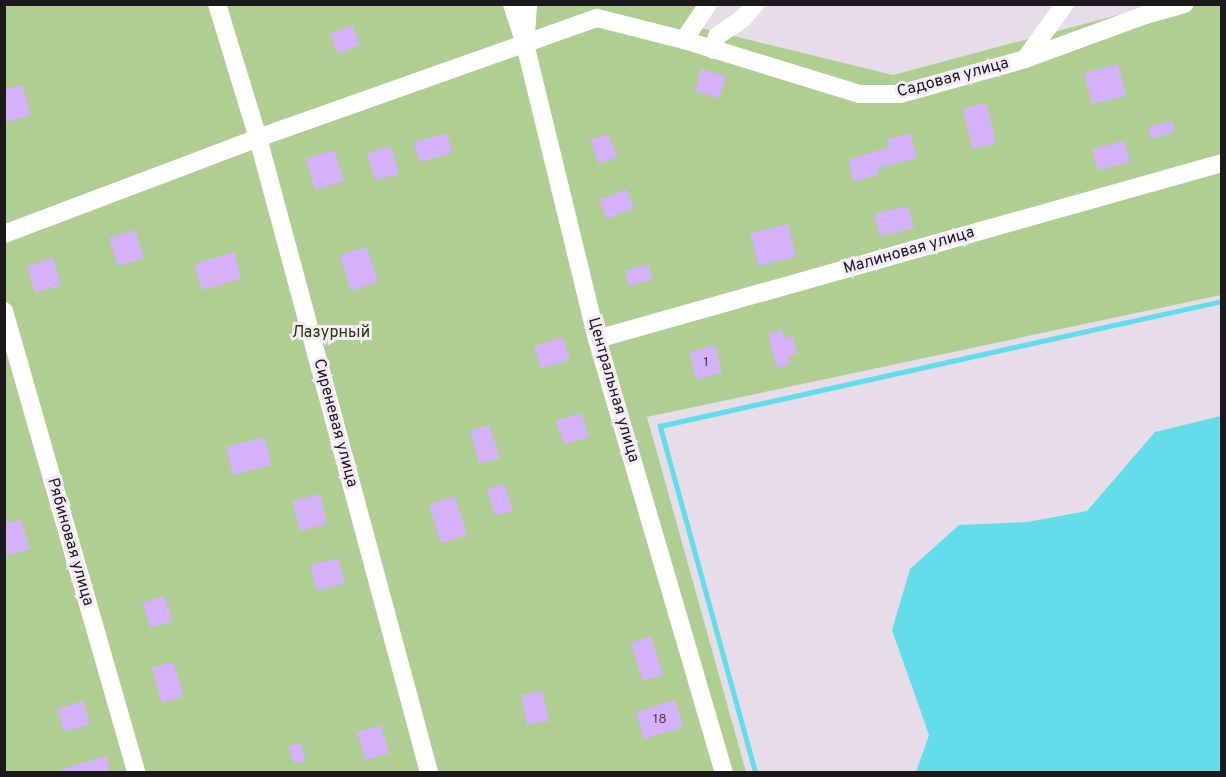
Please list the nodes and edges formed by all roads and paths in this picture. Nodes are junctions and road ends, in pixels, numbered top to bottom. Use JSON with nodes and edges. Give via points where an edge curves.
{"nodes":[{"id":1,"x":217,"y":4,"type":"edge"},
{"id":2,"x":512,"y":4,"type":"edge"},
{"id":3,"x":528,"y":4,"type":"edge"},
{"id":4,"x":708,"y":4,"type":"edge"},
{"id":5,"x":756,"y":4,"type":"edge"},
{"id":6,"x":1065,"y":4,"type":"edge"},
{"id":7,"x":1185,"y":4,"type":"edge"},
{"id":8,"x":684,"y":40,"type":"junction"},
{"id":9,"x":525,"y":44,"type":"junction"},
{"id":10,"x":714,"y":50,"type":"junction"},
{"id":11,"x":1025,"y":59,"type":"junction"},
{"id":12,"x":258,"y":138,"type":"junction"},
{"id":13,"x":1221,"y":163,"type":"edge"},
{"id":14,"x":4,"y":234,"type":"edge"},
{"id":15,"x":4,"y":311,"type":"edge"},
{"id":16,"x":597,"y":339,"type":"junction"},
{"id":17,"x":136,"y":772,"type":"edge"},
{"id":18,"x":429,"y":772,"type":"edge"},
{"id":19,"x":724,"y":772,"type":"edge"}],
"edges":[{"from":1,"to":12,"type":"street","name":"Сиреневая улица"},
{"from":2,"to":9,"type":"street","name":"Центральная улица"},
{"from":3,"to":9,"type":"street"},
{"from":4,"to":8,"type":"street"},
{"from":5,"to":10,"type":"street","via":[[717,36]]},
{"from":6,"to":11,"type":"street"},
{"from":7,"to":11,"type":"street","name":"Садовая улица"},
{"from":8,"to":9,"type":"street","name":"Садовая улица","via":[[597,18]]},
{"from":8,"to":10,"type":"street","name":"Садовая улица"},
{"from":9,"to":12,"type":"street","name":"Садовая улица"},
{"from":9,"to":16,"type":"street","name":"Центральная улица"},
{"from":10,"to":11,"type":"street","name":"Садовая улица","via":[[860,94],[900,94]]},
{"from":12,"to":14,"type":"street","name":"Садовая улица"},
{"from":12,"to":18,"type":"street","name":"Сиреневая улица"},
{"from":13,"to":16,"type":"street","name":"Малиновая улица"},
{"from":15,"to":17,"type":"street","name":"Рябиновая улица"},
{"from":16,"to":19,"type":"street","name":"Центральная улица"}]}
